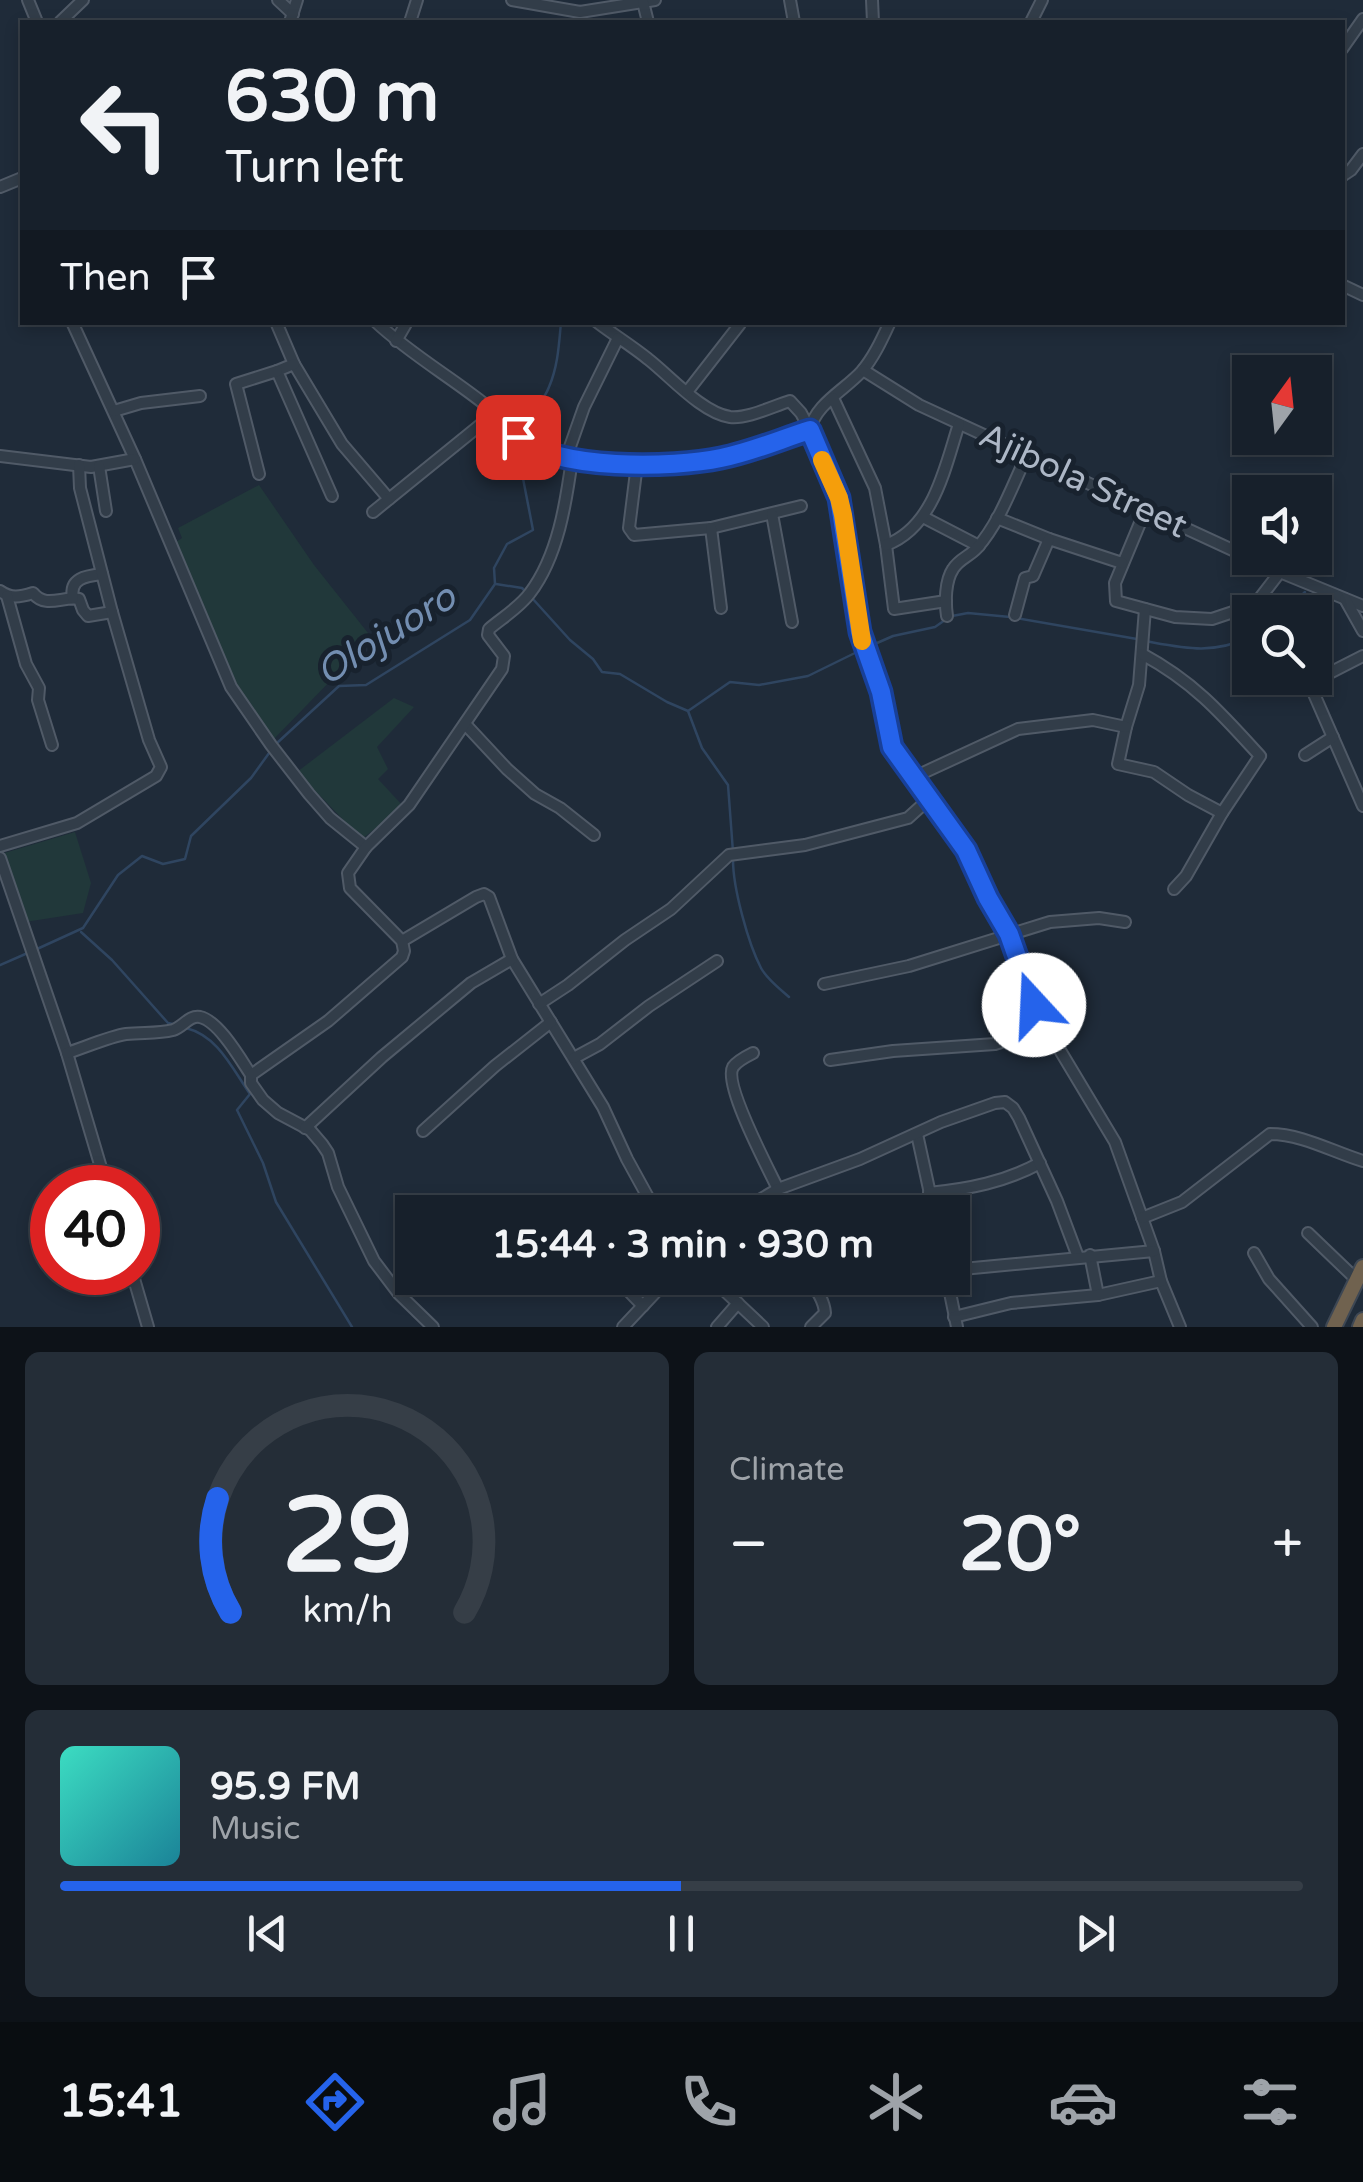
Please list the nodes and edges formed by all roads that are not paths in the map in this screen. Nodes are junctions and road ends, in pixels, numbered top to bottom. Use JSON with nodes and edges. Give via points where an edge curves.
{"nodes":[{"id":1,"x":83,"y":0,"type":"edge"},
{"id":2,"x":278,"y":0,"type":"edge"},
{"id":3,"x":297,"y":0,"type":"edge"},
{"id":4,"x":512,"y":0,"type":"edge"},
{"id":5,"x":649,"y":1,"type":"edge"},
{"id":6,"x":291,"y":18,"type":"edge"},
{"id":7,"x":1363,"y":19,"type":"edge"},
{"id":8,"x":65,"y":20,"type":"edge"},
{"id":9,"x":1345,"y":45,"type":"edge"},
{"id":10,"x":1363,"y":154,"type":"edge"},
{"id":11,"x":1345,"y":173,"type":"edge"},
{"id":12,"x":73,"y":325,"type":"edge"},
{"id":13,"x":277,"y":325,"type":"edge"},
{"id":14,"x":379,"y":325,"type":"edge"},
{"id":15,"x":405,"y":325,"type":"edge"},
{"id":16,"x":601,"y":325,"type":"edge"},
{"id":17,"x":739,"y":325,"type":"edge"},
{"id":18,"x":889,"y":325,"type":"edge"},
{"id":19,"x":618,"y":338,"type":"junction"},
{"id":20,"x":396,"y":341,"type":"junction"},
{"id":21,"x":294,"y":364,"type":"junction"},
{"id":22,"x":862,"y":370,"type":"junction"},
{"id":23,"x":277,"y":371,"type":"junction"},
{"id":24,"x":687,"y":392,"type":"junction"},
{"id":25,"x":200,"y":396,"type":"dead end"},
{"id":26,"x":832,"y":398,"type":"junction"},
{"id":27,"x":114,"y":411,"type":"junction"},
{"id":28,"x":494,"y":413,"type":"junction"},
{"id":29,"x":959,"y":424,"type":"junction"},
{"id":30,"x":810,"y":430,"type":"junction"},
{"id":31,"x":1026,"y":455,"type":"junction"},
{"id":32,"x":0,"y":456,"type":"edge"},
{"id":33,"x":569,"y":458,"type":"junction"},
{"id":34,"x":136,"y":459,"type":"junction"},
{"id":35,"x":636,"y":464,"type":"junction"},
{"id":36,"x":79,"y":465,"type":"junction"},
{"id":37,"x":99,"y":466,"type":"junction"},
{"id":38,"x":259,"y":474,"type":"dead end"},
{"id":39,"x":332,"y":496,"type":"dead end"},
{"id":40,"x":389,"y":499,"type":"junction"},
{"id":41,"x":801,"y":506,"type":"dead end"},
{"id":42,"x":106,"y":511,"type":"dead end"},
{"id":43,"x":1144,"y":511,"type":"junction"},
{"id":44,"x":372,"y":512,"type":"dead end"},
{"id":45,"x":772,"y":514,"type":"junction"},
{"id":46,"x":923,"y":517,"type":"junction"},
{"id":47,"x":997,"y":518,"type":"junction"},
{"id":48,"x":711,"y":528,"type":"junction"},
{"id":49,"x":1049,"y":539,"type":"junction"},
{"id":50,"x":886,"y":544,"type":"junction"},
{"id":51,"x":978,"y":546,"type":"junction"},
{"id":52,"x":1232,"y":550,"type":"edge"},
{"id":53,"x":1122,"y":564,"type":"junction"},
{"id":54,"x":102,"y":574,"type":"junction"},
{"id":55,"x":1278,"y":575,"type":"edge"},
{"id":56,"x":1287,"y":575,"type":"edge"},
{"id":57,"x":4,"y":594,"type":"edge"},
{"id":58,"x":73,"y":598,"type":"junction"},
{"id":59,"x":1345,"y":599,"type":"junction"},
{"id":60,"x":946,"y":602,"type":"junction"},
{"id":61,"x":1363,"y":606,"type":"edge"},
{"id":62,"x":720,"y":608,"type":"dead end"},
{"id":63,"x":1145,"y":609,"type":"junction"},
{"id":64,"x":112,"y":612,"type":"junction"},
{"id":65,"x":1015,"y":615,"type":"dead end"},
{"id":66,"x":948,"y":616,"type":"dead end"},
{"id":67,"x":792,"y":622,"type":"dead end"},
{"id":68,"x":1363,"y":632,"type":"edge"},
{"id":69,"x":1143,"y":644,"type":"junction"},
{"id":70,"x":1363,"y":656,"type":"edge"},
{"id":71,"x":1332,"y":670,"type":"edge"},
{"id":72,"x":1314,"y":695,"type":"edge"},
{"id":73,"x":466,"y":725,"type":"junction"},
{"id":74,"x":1126,"y":728,"type":"junction"},
{"id":75,"x":1332,"y":737,"type":"junction"},
{"id":76,"x":52,"y":746,"type":"dead end"},
{"id":77,"x":1305,"y":756,"type":"dead end"},
{"id":78,"x":912,"y":778,"type":"junction"},
{"id":79,"x":928,"y":798,"type":"junction"},
{"id":80,"x":1363,"y":806,"type":"edge"},
{"id":81,"x":1222,"y":813,"type":"junction"},
{"id":82,"x":594,"y":834,"type":"dead end"},
{"id":83,"x":0,"y":846,"type":"edge"},
{"id":84,"x":366,"y":846,"type":"junction"},
{"id":85,"x":0,"y":858,"type":"edge"},
{"id":86,"x":1174,"y":890,"type":"dead end"},
{"id":87,"x":1124,"y":922,"type":"dead end"},
{"id":88,"x":1009,"y":934,"type":"junction"},
{"id":89,"x":402,"y":942,"type":"junction"},
{"id":90,"x":512,"y":959,"type":"junction"},
{"id":91,"x":718,"y":961,"type":"dead end"},
{"id":92,"x":824,"y":984,"type":"dead end"},
{"id":93,"x":539,"y":1004,"type":"junction"},
{"id":94,"x":552,"y":1022,"type":"junction"},
{"id":95,"x":1046,"y":1028,"type":"junction"},
{"id":96,"x":66,"y":1053,"type":"junction"},
{"id":97,"x":753,"y":1053,"type":"dead end"},
{"id":98,"x":574,"y":1058,"type":"junction"},
{"id":99,"x":830,"y":1060,"type":"dead end"},
{"id":100,"x":252,"y":1075,"type":"junction"},
{"id":101,"x":305,"y":1128,"type":"junction"},
{"id":102,"x":423,"y":1131,"type":"dead end"},
{"id":103,"x":917,"y":1134,"type":"junction"},
{"id":104,"x":1363,"y":1162,"type":"edge"},
{"id":105,"x":1040,"y":1163,"type":"junction"},
{"id":106,"x":101,"y":1165,"type":"edge"},
{"id":107,"x":778,"y":1188,"type":"junction"},
{"id":108,"x":929,"y":1192,"type":"junction"},
{"id":109,"x":647,"y":1195,"type":"edge"},
{"id":110,"x":768,"y":1195,"type":"edge"},
{"id":111,"x":930,"y":1195,"type":"edge"},
{"id":112,"x":1142,"y":1218,"type":"junction"},
{"id":113,"x":1308,"y":1233,"type":"dead end"},
{"id":114,"x":1154,"y":1251,"type":"junction"},
{"id":115,"x":1254,"y":1252,"type":"dead end"},
{"id":116,"x":1084,"y":1256,"type":"junction"},
{"id":117,"x":970,"y":1268,"type":"edge"},
{"id":118,"x":1360,"y":1274,"type":"edge"},
{"id":119,"x":1161,"y":1281,"type":"junction"},
{"id":120,"x":139,"y":1295,"type":"edge"},
{"id":121,"x":632,"y":1295,"type":"edge"},
{"id":122,"x":653,"y":1295,"type":"edge"},
{"id":123,"x":729,"y":1295,"type":"edge"},
{"id":124,"x":819,"y":1295,"type":"edge"},
{"id":125,"x":950,"y":1295,"type":"edge"},
{"id":126,"x":1098,"y":1295,"type":"junction"},
{"id":127,"x":738,"y":1304,"type":"junction"},
{"id":128,"x":642,"y":1306,"type":"junction"},
{"id":129,"x":956,"y":1322,"type":"edge"},
{"id":130,"x":148,"y":1327,"type":"edge"},
{"id":131,"x":433,"y":1327,"type":"edge"},
{"id":132,"x":623,"y":1327,"type":"edge"},
{"id":133,"x":717,"y":1327,"type":"edge"},
{"id":134,"x":764,"y":1327,"type":"edge"},
{"id":135,"x":812,"y":1327,"type":"edge"},
{"id":136,"x":1180,"y":1327,"type":"edge"},
{"id":137,"x":1312,"y":1327,"type":"edge"},
{"id":138,"x":1334,"y":1327,"type":"edge"}],
"edges":[{"from":1,"to":8,"type":"street"},
{"from":2,"to":6,"type":"street"},
{"from":3,"to":6,"type":"street"},
{"from":4,"to":5,"type":"street","via":[[580,12]]},
{"from":7,"to":9,"type":"street"},
{"from":10,"to":11,"type":"street"},
{"from":12,"to":27,"type":"street"},
{"from":13,"to":21,"type":"street"},
{"from":14,"to":20,"type":"street"},
{"from":15,"to":20,"type":"street"},
{"from":16,"to":19,"type":"street"},
{"from":17,"to":24,"type":"street"},
{"from":18,"to":22,"type":"street"},
{"from":19,"to":24,"type":"street"},
{"from":19,"to":33,"type":"street","via":[[584,407]]},
{"from":20,"to":28,"type":"street"},
{"from":21,"to":23,"type":"street"},
{"from":21,"to":40,"type":"street","via":[[342,444]]},
{"from":22,"to":26,"type":"street"},
{"from":22,"to":29,"type":"street","name":"Ajibola Street"},
{"from":23,"to":38,"type":"street","via":[[236,384]]},
{"from":23,"to":39,"type":"street"},
{"from":24,"to":30,"type":"street","via":[[728,417],[790,401]]},
{"from":25,"to":27,"type":"street"},
{"from":26,"to":30,"type":"street"},
{"from":26,"to":50,"type":"street","via":[[872,480]]},
{"from":27,"to":34,"type":"street"},
{"from":28,"to":33,"type":"street","via":[[528,446]]},
{"from":28,"to":40,"type":"street"},
{"from":29,"to":31,"type":"street","name":"Ajibola Street"},
{"from":29,"to":46,"type":"street"},
{"from":30,"to":35,"type":"street","via":[[722,458]]},
{"from":30,"to":78,"type":"street","via":[[839,498],[865,648],[892,747]]},
{"from":31,"to":43,"type":"street","name":"Ajibola Street"},
{"from":31,"to":47,"type":"street"},
{"from":32,"to":36,"type":"street"},
{"from":33,"to":35,"type":"street"},
{"from":33,"to":73,"type":"street","via":[[551,554],[528,596],[488,629],[505,661]]},
{"from":34,"to":37,"type":"street"},
{"from":34,"to":84,"type":"street","via":[[242,704],[330,818]]},
{"from":35,"to":48,"type":"street","via":[[630,532]]},
{"from":36,"to":37,"type":"street"},
{"from":36,"to":54,"type":"street"},
{"from":37,"to":42,"type":"street"},
{"from":40,"to":44,"type":"street"},
{"from":41,"to":45,"type":"street"},
{"from":43,"to":52,"type":"street","name":"Ajibola Street"},
{"from":43,"to":53,"type":"street"},
{"from":45,"to":48,"type":"street"},
{"from":45,"to":67,"type":"street"},
{"from":46,"to":50,"type":"street"},
{"from":46,"to":51,"type":"street"},
{"from":47,"to":49,"type":"street"},
{"from":47,"to":51,"type":"street"},
{"from":48,"to":62,"type":"street"},
{"from":49,"to":53,"type":"street"},
{"from":49,"to":65,"type":"street","via":[[1034,576],[1025,578]]},
{"from":50,"to":60,"type":"street","via":[[894,609]]},
{"from":51,"to":60,"type":"street","via":[[951,572]]},
{"from":53,"to":63,"type":"street","via":[[1116,602]]},
{"from":54,"to":58,"type":"street","via":[[74,582]]},
{"from":54,"to":64,"type":"street"},
{"from":55,"to":63,"type":"street","via":[[1252,604],[1212,619]]},
{"from":56,"to":59,"type":"street","name":"Ajibola Street"},
{"from":57,"to":58,"type":"street","via":[[32,593],[49,602]]},
{"from":57,"to":76,"type":"street","via":[[39,688]]},
{"from":58,"to":64,"type":"street","via":[[88,616]]},
{"from":59,"to":61,"type":"street","name":"Ajibola Street"},
{"from":59,"to":68,"type":"street"},
{"from":60,"to":66,"type":"street"},
{"from":63,"to":69,"type":"street"},
{"from":64,"to":83,"type":"street","via":[[160,767],[156,776],[77,823]]},
{"from":69,"to":74,"type":"street","via":[[1140,685]]},
{"from":69,"to":81,"type":"street","via":[[1210,701],[1260,756]]},
{"from":70,"to":71,"type":"street"},
{"from":72,"to":75,"type":"street"},
{"from":73,"to":82,"type":"street","via":[[535,794]]},
{"from":73,"to":84,"type":"street","via":[[410,804]]},
{"from":74,"to":78,"type":"street","via":[[1093,720],[1018,729]]},
{"from":74,"to":81,"type":"street","via":[[1118,764],[1154,772]]},
{"from":75,"to":77,"type":"street"},
{"from":75,"to":80,"type":"street"},
{"from":78,"to":79,"type":"street"},
{"from":79,"to":88,"type":"street","via":[[960,840]]},
{"from":79,"to":93,"type":"street","via":[[908,818],[806,845],[733,855],[671,910]]},
{"from":81,"to":86,"type":"street"},
{"from":84,"to":89,"type":"street","via":[[348,873],[350,888]]},
{"from":85,"to":96,"type":"street"},
{"from":87,"to":88,"type":"street","via":[[1050,922]]},
{"from":88,"to":92,"type":"street"},
{"from":88,"to":95,"type":"street"},
{"from":89,"to":90,"type":"street","via":[[484,894]]},
{"from":89,"to":100,"type":"street","via":[[402,957],[363,992]]},
{"from":90,"to":93,"type":"street"},
{"from":90,"to":101,"type":"street","via":[[470,982]]},
{"from":91,"to":98,"type":"street"},
{"from":93,"to":94,"type":"street"},
{"from":94,"to":98,"type":"street"},
{"from":94,"to":102,"type":"street"},
{"from":95,"to":99,"type":"street","via":[[996,1044]]},
{"from":95,"to":112,"type":"street","via":[[1115,1142]]},
{"from":96,"to":100,"type":"street","via":[[202,1018]]},
{"from":96,"to":106,"type":"street"},
{"from":97,"to":107,"type":"street","via":[[731,1075]]},
{"from":98,"to":109,"type":"street"},
{"from":100,"to":101,"type":"street","via":[[263,1100]]},
{"from":101,"to":131,"type":"street","via":[[328,1154],[384,1276]]},
{"from":103,"to":105,"type":"street","via":[[1006,1102]]},
{"from":103,"to":107,"type":"street"},
{"from":103,"to":108,"type":"street"},
{"from":104,"to":112,"type":"street","via":[[1270,1134],[1182,1202]]},
{"from":105,"to":108,"type":"street","via":[[984,1186]]},
{"from":105,"to":116,"type":"street"},
{"from":107,"to":110,"type":"street"},
{"from":108,"to":111,"type":"street"},
{"from":112,"to":114,"type":"street"},
{"from":113,"to":118,"type":"street"},
{"from":114,"to":116,"type":"street"},
{"from":114,"to":119,"type":"street"},
{"from":115,"to":137,"type":"street"},
{"from":116,"to":117,"type":"street"},
{"from":116,"to":126,"type":"street"},
{"from":118,"to":138,"type":"highway"},
{"from":119,"to":126,"type":"street"},
{"from":119,"to":136,"type":"street"},
{"from":120,"to":130,"type":"street"},
{"from":121,"to":128,"type":"street"},
{"from":122,"to":128,"type":"street"},
{"from":123,"to":127,"type":"street"},
{"from":124,"to":135,"type":"street","via":[[825,1313]]},
{"from":125,"to":129,"type":"street"},
{"from":126,"to":129,"type":"street","via":[[1011,1304]]},
{"from":127,"to":133,"type":"street"},
{"from":127,"to":134,"type":"street"},
{"from":128,"to":132,"type":"street"}]}
